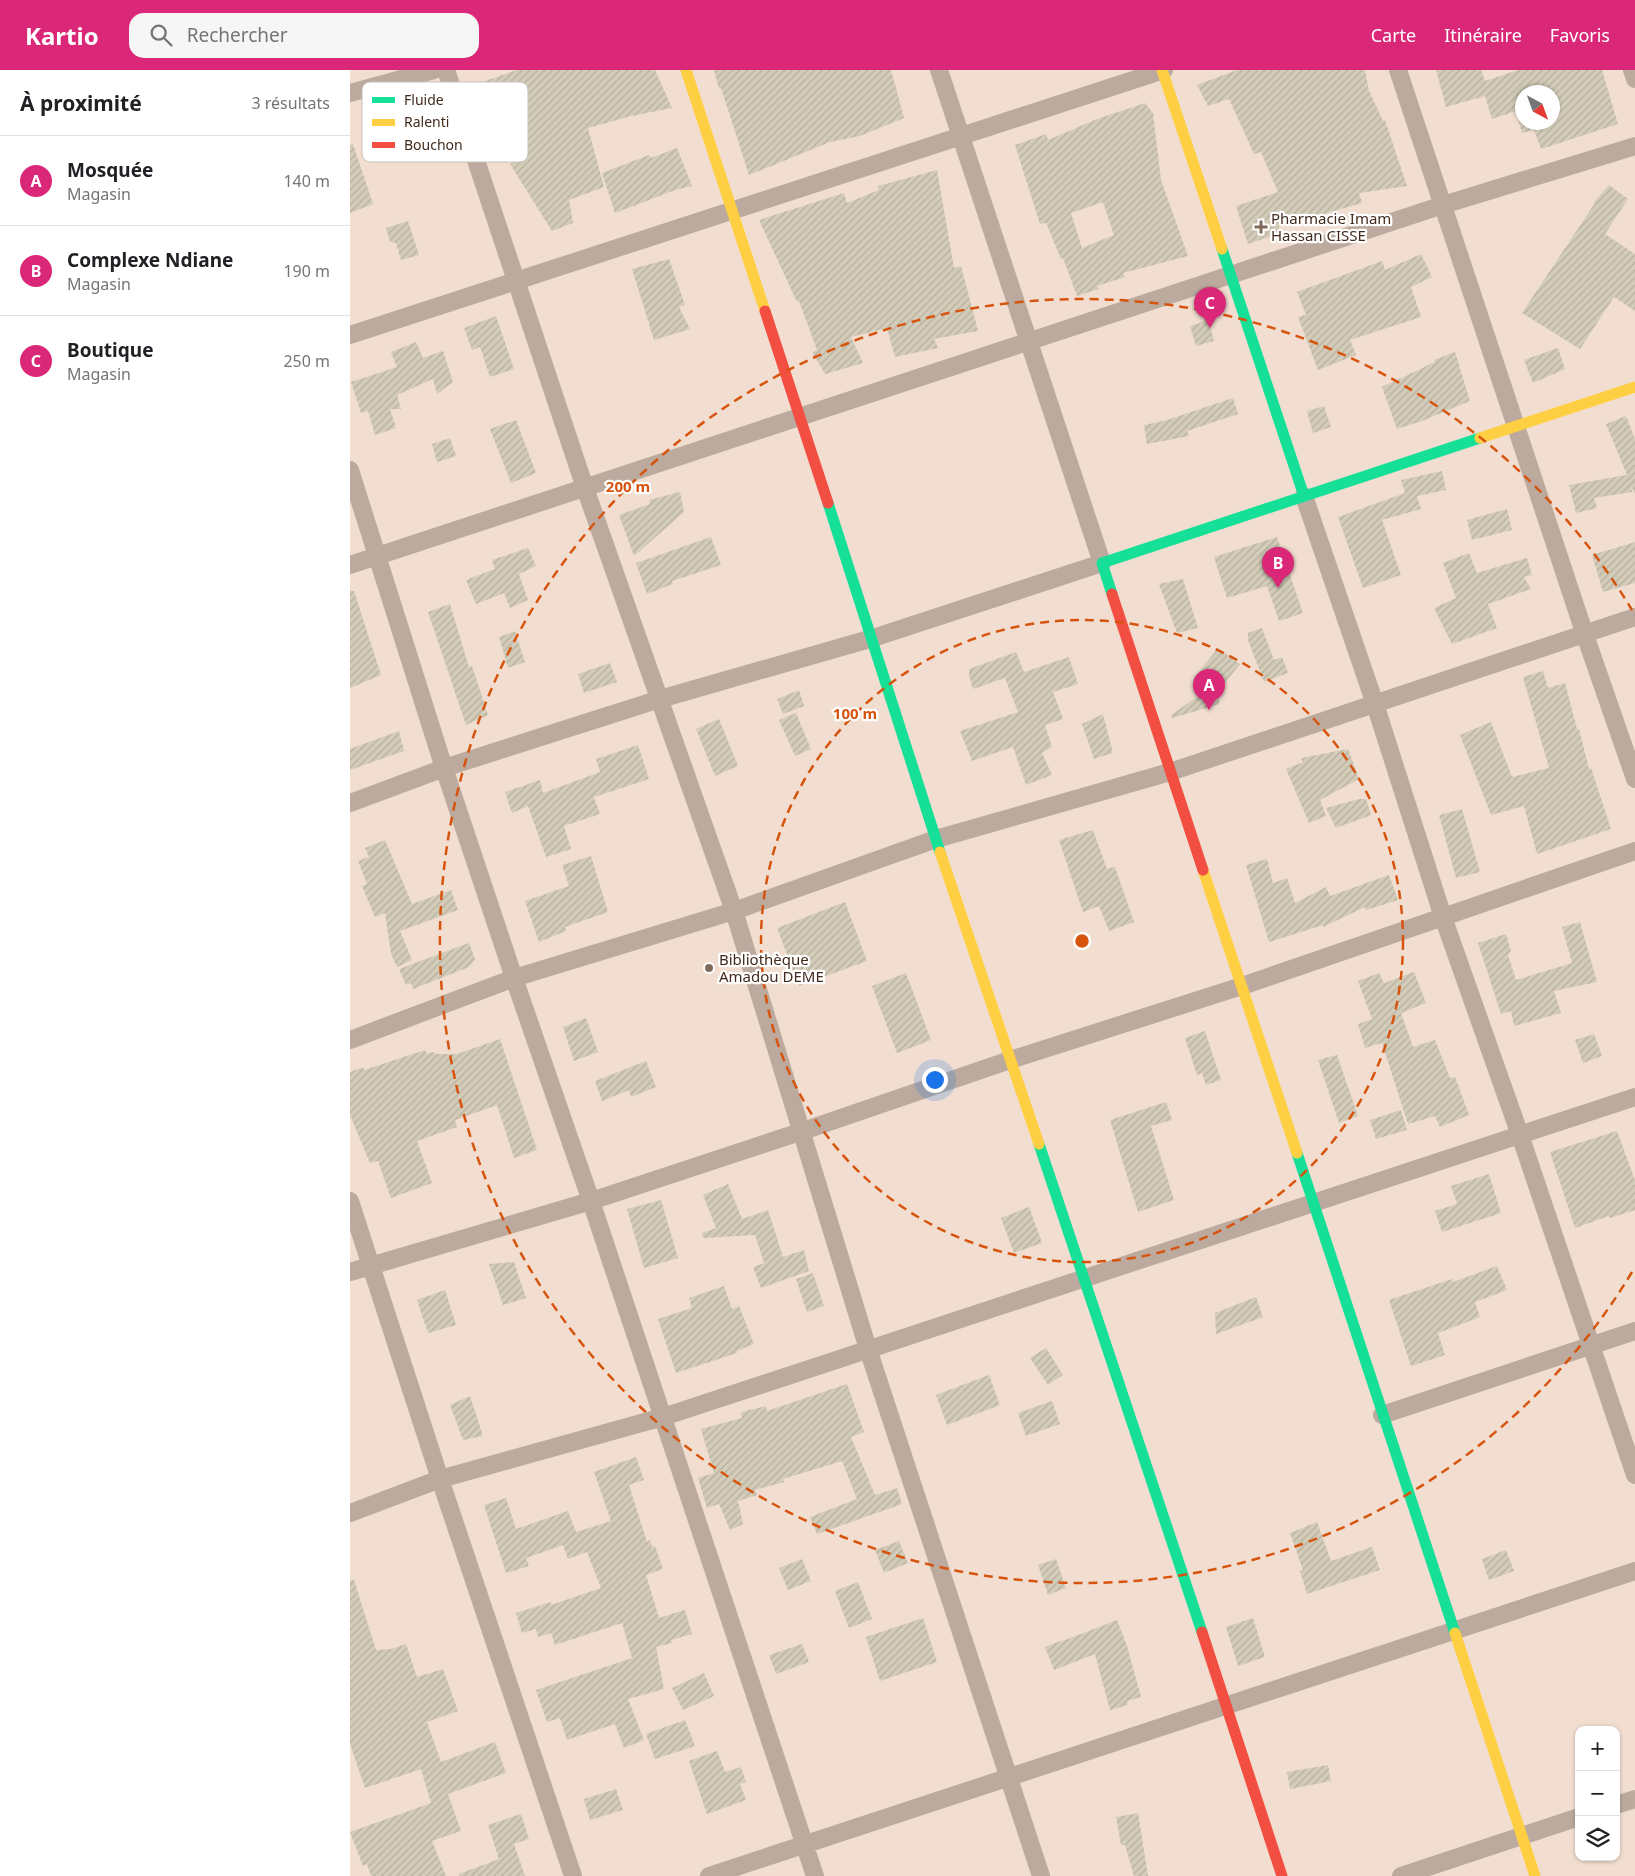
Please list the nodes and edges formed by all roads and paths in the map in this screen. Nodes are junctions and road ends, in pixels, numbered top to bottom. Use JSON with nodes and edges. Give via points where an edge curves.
{"nodes":[{"id":1,"x":434,"y":70,"type":"edge"},
{"id":2,"x":446,"y":70,"type":"edge"},
{"id":3,"x":686,"y":70,"type":"edge"},
{"id":4,"x":939,"y":70,"type":"edge"},
{"id":5,"x":1163,"y":70,"type":"edge"},
{"id":6,"x":1398,"y":70,"type":"edge"},
{"id":7,"x":1632,"y":70,"type":"edge"},
{"id":8,"x":1635,"y":79,"type":"edge"},
{"id":9,"x":390,"y":82,"type":"edge"},
{"id":10,"x":450,"y":82,"type":"edge"},
{"id":11,"x":961,"y":136,"type":"junction"},
{"id":12,"x":1635,"y":146,"type":"edge"},
{"id":13,"x":478,"y":162,"type":"edge"},
{"id":14,"x":1443,"y":205,"type":"junction"},
{"id":15,"x":732,"y":211,"type":"junction"},
{"id":16,"x":1231,"y":275,"type":"junction"},
{"id":17,"x":518,"y":280,"type":"junction"},
{"id":18,"x":350,"y":335,"type":"edge"},
{"id":19,"x":1028,"y":342,"type":"junction"},
{"id":20,"x":1635,"y":386,"type":"edge"},
{"id":21,"x":800,"y":417,"type":"junction"},
{"id":22,"x":1516,"y":426,"type":"junction"},
{"id":23,"x":350,"y":470,"type":"edge"},
{"id":24,"x":585,"y":488,"type":"junction"},
{"id":25,"x":1304,"y":496,"type":"junction"},
{"id":26,"x":378,"y":556,"type":"junction"},
{"id":27,"x":1102,"y":563,"type":"junction"},
{"id":28,"x":350,"y":565,"type":"edge"},
{"id":29,"x":1635,"y":617,"type":"edge"},
{"id":30,"x":1585,"y":635,"type":"junction"},
{"id":31,"x":873,"y":638,"type":"junction"},
{"id":32,"x":660,"y":699,"type":"junction"},
{"id":33,"x":1375,"y":704,"type":"junction"},
{"id":34,"x":444,"y":768,"type":"junction"},
{"id":35,"x":1170,"y":772,"type":"junction"},
{"id":36,"x":1635,"y":779,"type":"edge"},
{"id":37,"x":350,"y":803,"type":"edge"},
{"id":38,"x":936,"y":839,"type":"junction"},
{"id":39,"x":1635,"y":851,"type":"edge"},
{"id":40,"x":734,"y":911,"type":"junction"},
{"id":41,"x":1443,"y":917,"type":"junction"},
{"id":42,"x":514,"y":978,"type":"junction"},
{"id":43,"x":1242,"y":986,"type":"junction"},
{"id":44,"x":350,"y":1040,"type":"edge"},
{"id":45,"x":1010,"y":1060,"type":"junction"},
{"id":46,"x":1635,"y":1097,"type":"edge"},
{"id":47,"x":800,"y":1132,"type":"junction"},
{"id":48,"x":1520,"y":1135,"type":"junction"},
{"id":49,"x":350,"y":1201,"type":"edge"},
{"id":50,"x":591,"y":1201,"type":"junction"},
{"id":51,"x":1313,"y":1203,"type":"junction"},
{"id":52,"x":371,"y":1265,"type":"junction"},
{"id":53,"x":350,"y":1272,"type":"edge"},
{"id":54,"x":1085,"y":1278,"type":"junction"},
{"id":55,"x":1635,"y":1331,"type":"edge"},
{"id":56,"x":1591,"y":1346,"type":"junction"},
{"id":57,"x":868,"y":1349,"type":"junction"},
{"id":58,"x":1382,"y":1415,"type":"junction"},
{"id":59,"x":663,"y":1417,"type":"junction"},
{"id":60,"x":1635,"y":1475,"type":"edge"},
{"id":61,"x":440,"y":1479,"type":"junction"},
{"id":62,"x":350,"y":1513,"type":"edge"},
{"id":63,"x":1635,"y":1570,"type":"edge"},
{"id":64,"x":1454,"y":1630,"type":"junction"},
{"id":65,"x":1226,"y":1706,"type":"junction"},
{"id":66,"x":1008,"y":1777,"type":"junction"},
{"id":67,"x":1635,"y":1799,"type":"edge"},
{"id":68,"x":1620,"y":1804,"type":"edge"},
{"id":69,"x":1575,"y":1818,"type":"edge"},
{"id":70,"x":1522,"y":1836,"type":"junction"},
{"id":71,"x":804,"y":1844,"type":"junction"},
{"id":72,"x":573,"y":1876,"type":"edge"},
{"id":73,"x":709,"y":1876,"type":"edge"},
{"id":74,"x":815,"y":1876,"type":"edge"},
{"id":75,"x":1041,"y":1876,"type":"edge"},
{"id":76,"x":1282,"y":1876,"type":"edge"},
{"id":77,"x":1401,"y":1876,"type":"edge"},
{"id":78,"x":1535,"y":1876,"type":"edge"}],
"edges":[{"from":1,"to":9,"type":"street"},
{"from":2,"to":10,"type":"street"},
{"from":3,"to":15,"type":"street"},
{"from":4,"to":11,"type":"street"},
{"from":5,"to":11,"type":"street"},
{"from":5,"to":16,"type":"street"},
{"from":6,"to":14,"type":"street"},
{"from":7,"to":8,"type":"street"},
{"from":11,"to":15,"type":"street"},
{"from":11,"to":19,"type":"street"},
{"from":12,"to":14,"type":"street"},
{"from":13,"to":17,"type":"street"},
{"from":14,"to":16,"type":"street"},
{"from":14,"to":22,"type":"street"},
{"from":15,"to":17,"type":"street"},
{"from":15,"to":21,"type":"street"},
{"from":16,"to":19,"type":"street"},
{"from":16,"to":25,"type":"street"},
{"from":17,"to":18,"type":"street"},
{"from":17,"to":24,"type":"street"},
{"from":19,"to":21,"type":"street"},
{"from":19,"to":27,"type":"street"},
{"from":20,"to":22,"type":"street"},
{"from":21,"to":24,"type":"street"},
{"from":21,"to":31,"type":"street"},
{"from":22,"to":25,"type":"street"},
{"from":22,"to":30,"type":"street"},
{"from":23,"to":26,"type":"street"},
{"from":24,"to":26,"type":"street"},
{"from":24,"to":32,"type":"street"},
{"from":25,"to":27,"type":"street"},
{"from":25,"to":33,"type":"street"},
{"from":26,"to":28,"type":"street"},
{"from":26,"to":34,"type":"street"},
{"from":27,"to":31,"type":"street"},
{"from":27,"to":35,"type":"street"},
{"from":29,"to":30,"type":"street"},
{"from":30,"to":33,"type":"street"},
{"from":30,"to":36,"type":"street"},
{"from":31,"to":32,"type":"street"},
{"from":31,"to":38,"type":"street"},
{"from":32,"to":34,"type":"street"},
{"from":32,"to":40,"type":"street"},
{"from":33,"to":35,"type":"street"},
{"from":33,"to":41,"type":"street"},
{"from":34,"to":37,"type":"street"},
{"from":34,"to":42,"type":"street"},
{"from":35,"to":38,"type":"street"},
{"from":35,"to":43,"type":"street"},
{"from":38,"to":40,"type":"street"},
{"from":38,"to":45,"type":"street"},
{"from":39,"to":41,"type":"street"},
{"from":40,"to":42,"type":"street"},
{"from":40,"to":47,"type":"street"},
{"from":41,"to":43,"type":"street"},
{"from":41,"to":48,"type":"street"},
{"from":42,"to":44,"type":"street"},
{"from":42,"to":50,"type":"street"},
{"from":43,"to":45,"type":"street"},
{"from":43,"to":51,"type":"street"},
{"from":45,"to":47,"type":"street"},
{"from":45,"to":54,"type":"street"},
{"from":46,"to":48,"type":"street"},
{"from":47,"to":50,"type":"street"},
{"from":47,"to":57,"type":"street"},
{"from":48,"to":51,"type":"street"},
{"from":48,"to":56,"type":"street"},
{"from":49,"to":52,"type":"street"},
{"from":50,"to":52,"type":"street"},
{"from":50,"to":59,"type":"street"},
{"from":51,"to":54,"type":"street"},
{"from":51,"to":58,"type":"street"},
{"from":52,"to":53,"type":"street"},
{"from":52,"to":61,"type":"street"},
{"from":54,"to":57,"type":"street"},
{"from":54,"to":65,"type":"street"},
{"from":55,"to":56,"type":"street"},
{"from":56,"to":58,"type":"street"},
{"from":56,"to":60,"type":"street"},
{"from":57,"to":59,"type":"street"},
{"from":57,"to":66,"type":"street"},
{"from":58,"to":64,"type":"street"},
{"from":59,"to":61,"type":"street"},
{"from":59,"to":71,"type":"street"},
{"from":61,"to":62,"type":"street"},
{"from":61,"to":72,"type":"street"},
{"from":63,"to":64,"type":"street"},
{"from":64,"to":65,"type":"street"},
{"from":64,"to":70,"type":"street"},
{"from":65,"to":66,"type":"street"},
{"from":65,"to":76,"type":"street"},
{"from":66,"to":71,"type":"street"},
{"from":66,"to":75,"type":"street"},
{"from":67,"to":68,"type":"street"},
{"from":69,"to":70,"type":"street"},
{"from":70,"to":77,"type":"street"},
{"from":70,"to":78,"type":"street"},
{"from":71,"to":73,"type":"street"},
{"from":71,"to":74,"type":"street"}]}
